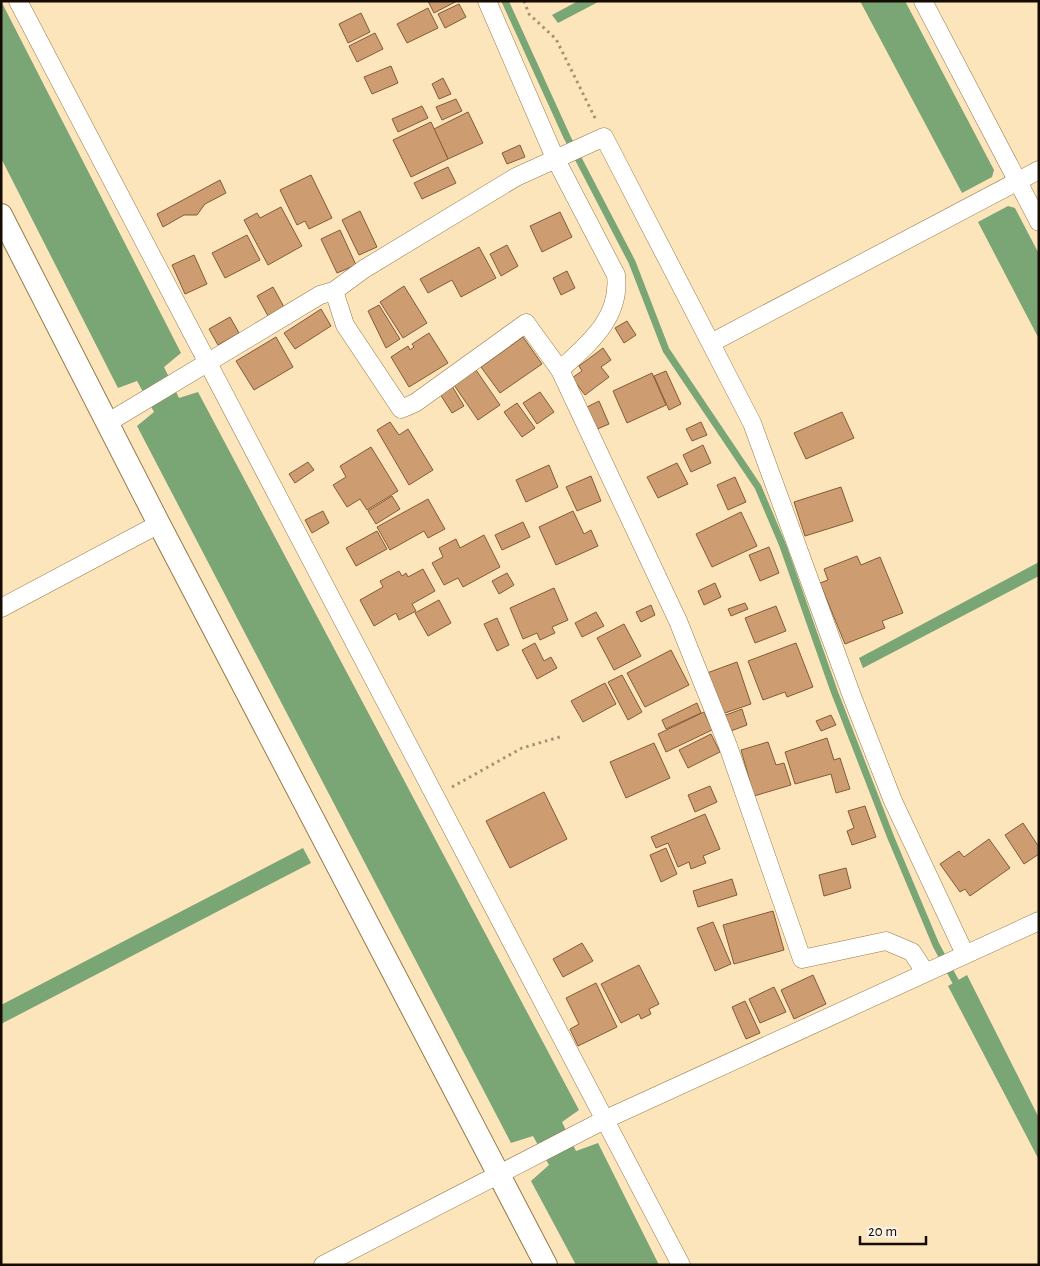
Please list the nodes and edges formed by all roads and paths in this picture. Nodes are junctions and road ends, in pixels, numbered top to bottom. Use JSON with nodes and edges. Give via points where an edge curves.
{"nodes":[{"id":1,"x":18,"y":1,"type":"edge"},
{"id":2,"x":487,"y":1,"type":"edge"},
{"id":3,"x":524,"y":1,"type":"edge"},
{"id":4,"x":923,"y":1,"type":"edge"},
{"id":5,"x":604,"y":137,"type":"junction"},
{"id":6,"x":567,"y":153,"type":"junction"},
{"id":7,"x":1039,"y":170,"type":"edge"},
{"id":8,"x":1018,"y":181,"type":"junction"},
{"id":9,"x":1,"y":215,"type":"edge"},
{"id":10,"x":1039,"y":222,"type":"edge"},
{"id":11,"x":334,"y":291,"type":"junction"},
{"id":12,"x":712,"y":343,"type":"junction"},
{"id":13,"x":207,"y":363,"type":"junction"},
{"id":14,"x":560,"y":370,"type":"junction"},
{"id":15,"x":107,"y":423,"type":"junction"},
{"id":16,"x":159,"y":524,"type":"junction"},
{"id":17,"x":1,"y":608,"type":"edge"},
{"id":18,"x":563,"y":736,"type":"dead end"},
{"id":19,"x":435,"y":796,"type":"junction"},
{"id":20,"x":1039,"y":921,"type":"edge"},
{"id":21,"x":945,"y":963,"type":"junction"},
{"id":22,"x":604,"y":1120,"type":"junction"},
{"id":23,"x":498,"y":1175,"type":"junction"},
{"id":24,"x":323,"y":1265,"type":"edge"},
{"id":25,"x":546,"y":1265,"type":"edge"},
{"id":26,"x":681,"y":1265,"type":"edge"}],
"edges":[{"from":1,"to":13,"type":"street"},
{"from":2,"to":6,"type":"street"},
{"from":3,"to":5,"type":"path","via":[[529,14],[556,39]]},
{"from":4,"to":8,"type":"street"},
{"from":5,"to":6,"type":"street"},
{"from":5,"to":12,"type":"street"},
{"from":6,"to":11,"type":"street","via":[[516,177],[364,268]]},
{"from":6,"to":14,"type":"street","via":[[616,275],[618,291],[609,317],[593,340]]},
{"from":7,"to":8,"type":"street"},
{"from":8,"to":10,"type":"street"},
{"from":8,"to":12,"type":"street"},
{"from":9,"to":15,"type":"street"},
{"from":11,"to":13,"type":"street","via":[[320,295]]},
{"from":11,"to":14,"type":"street","via":[[345,325],[408,406],[526,323]]},
{"from":12,"to":21,"type":"street","via":[[764,453],[853,699],[894,801]]},
{"from":13,"to":15,"type":"street"},
{"from":13,"to":19,"type":"street"},
{"from":14,"to":21,"type":"street","via":[[696,665],[728,746],[802,959],[886,941]]},
{"from":15,"to":16,"type":"street"},
{"from":16,"to":17,"type":"street"},
{"from":16,"to":23,"type":"street"},
{"from":18,"to":19,"type":"path","via":[[522,748]]},
{"from":19,"to":22,"type":"street"},
{"from":20,"to":21,"type":"street"},
{"from":21,"to":22,"type":"street"},
{"from":22,"to":23,"type":"street"},
{"from":22,"to":26,"type":"street"},
{"from":23,"to":24,"type":"street"},
{"from":23,"to":25,"type":"street"}]}
